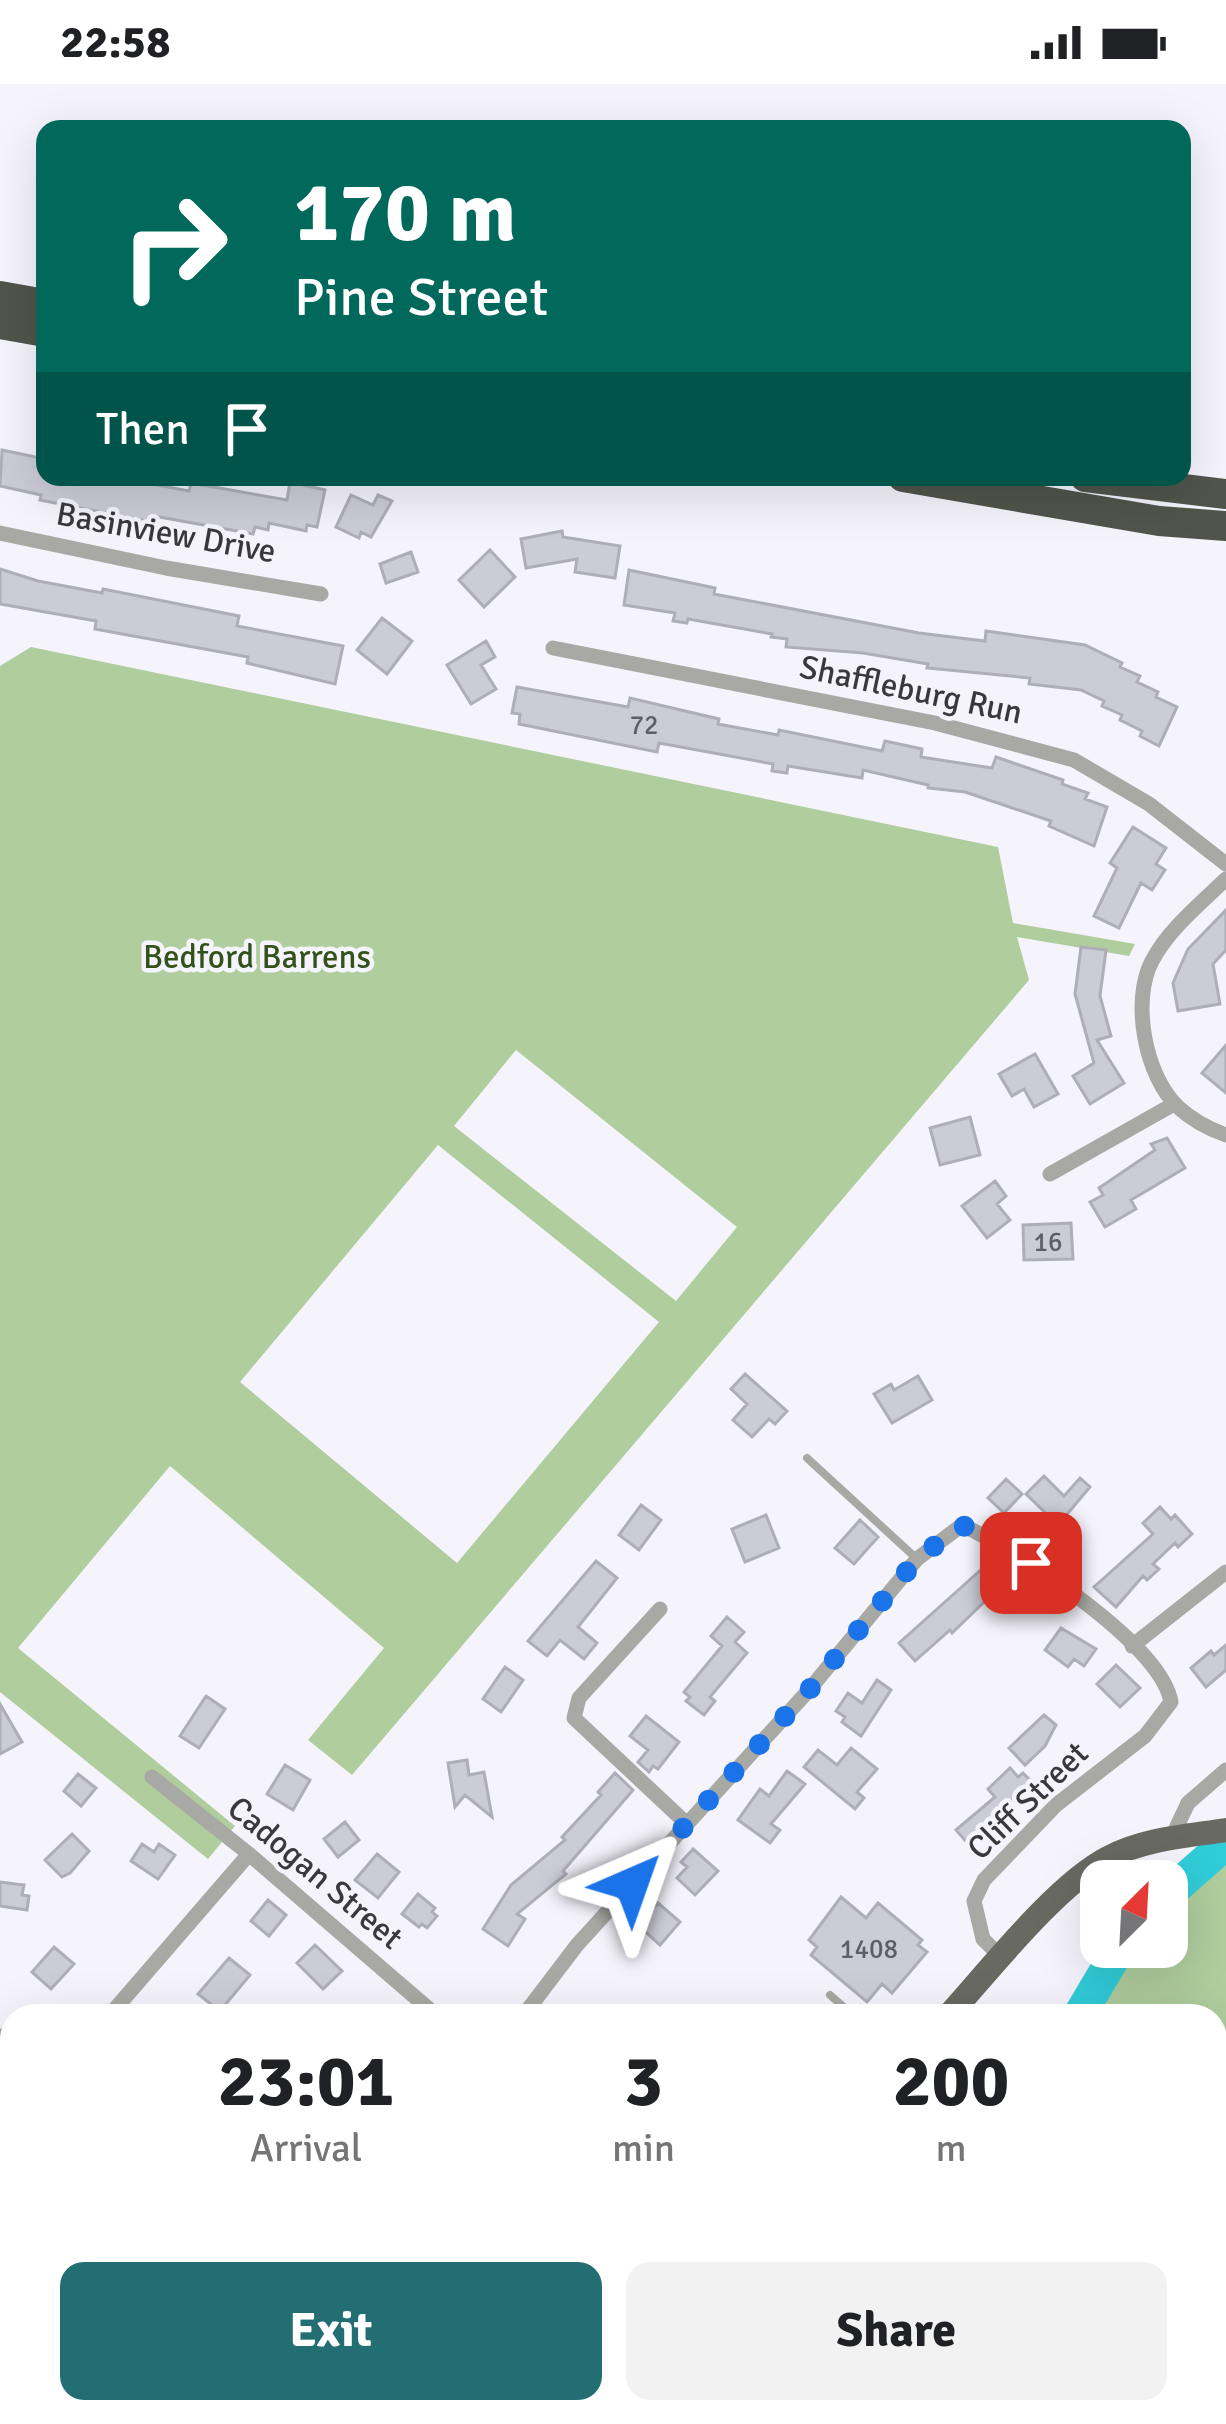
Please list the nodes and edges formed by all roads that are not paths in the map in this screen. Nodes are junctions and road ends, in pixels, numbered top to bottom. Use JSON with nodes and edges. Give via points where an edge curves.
{"nodes":[{"id":1,"x":0,"y":296,"type":"edge"},
{"id":2,"x":36,"y":302,"type":"edge"},
{"id":3,"x":0,"y":324,"type":"edge"},
{"id":4,"x":36,"y":330,"type":"edge"},
{"id":5,"x":955,"y":486,"type":"edge"},
{"id":6,"x":1160,"y":486,"type":"edge"},
{"id":7,"x":1226,"y":494,"type":"edge"},
{"id":8,"x":1226,"y":526,"type":"edge"},
{"id":9,"x":0,"y":532,"type":"edge"},
{"id":10,"x":321,"y":594,"type":"dead end"},
{"id":11,"x":553,"y":648,"type":"dead end"},
{"id":12,"x":1226,"y":864,"type":"edge"},
{"id":13,"x":1226,"y":879,"type":"edge"},
{"id":14,"x":1174,"y":1104,"type":"junction"},
{"id":15,"x":1226,"y":1135,"type":"edge"},
{"id":16,"x":1050,"y":1174,"type":"dead end"},
{"id":17,"x":807,"y":1457,"type":"dead end"},
{"id":18,"x":917,"y":1559,"type":"junction"},
{"id":19,"x":1226,"y":1572,"type":"edge"},
{"id":20,"x":660,"y":1610,"type":"dead end"},
{"id":21,"x":1132,"y":1646,"type":"junction"},
{"id":22,"x":1226,"y":1771,"type":"edge"},
{"id":23,"x":152,"y":1777,"type":"dead end"},
{"id":24,"x":1203,"y":1789,"type":"junction"},
{"id":25,"x":687,"y":1824,"type":"junction"},
{"id":26,"x":1226,"y":1830,"type":"edge"},
{"id":27,"x":1183,"y":1837,"type":"junction"},
{"id":28,"x":249,"y":1854,"type":"junction"},
{"id":29,"x":1000,"y":1957,"type":"junction"},
{"id":30,"x":830,"y":1995,"type":"dead end"},
{"id":31,"x":119,"y":2004,"type":"edge"},
{"id":32,"x":423,"y":2004,"type":"edge"},
{"id":33,"x":533,"y":2004,"type":"edge"},
{"id":34,"x":840,"y":2004,"type":"edge"},
{"id":35,"x":959,"y":2004,"type":"edge"}],
"edges":[{"from":1,"to":2,"type":"highway"},
{"from":3,"to":4,"type":"highway"},
{"from":5,"to":8,"type":"highway"},
{"from":6,"to":7,"type":"highway"},
{"from":9,"to":10,"type":"street","name":"Basinview Drive"},
{"from":11,"to":12,"type":"street","name":"Shaffleburg Run","via":[[935,723],[1074,760],[1149,804]]},
{"from":13,"to":14,"type":"street","via":[[1154,956],[1142,983],[1144,1032]]},
{"from":14,"to":15,"type":"street"},
{"from":14,"to":16,"type":"street"},
{"from":17,"to":18,"type":"lane"},
{"from":18,"to":21,"type":"street","via":[[962,1525],[1058,1581]]},
{"from":18,"to":25,"type":"street"},
{"from":19,"to":21,"type":"street"},
{"from":20,"to":25,"type":"street","via":[[580,1698],[574,1718]]},
{"from":21,"to":29,"type":"street","name":"Cliff Street","via":[[1161,1675],[1171,1702],[1145,1736],[1056,1805],[984,1880],[974,1901],[982,1939]]},
{"from":22,"to":24,"type":"street"},
{"from":23,"to":28,"type":"street","name":"Cadogan Street"},
{"from":24,"to":27,"type":"street"},
{"from":24,"to":27,"type":"street","via":[[1188,1803]]},
{"from":25,"to":33,"type":"street"},
{"from":26,"to":27,"type":"main road"},
{"from":27,"to":29,"type":"main road","via":[[1109,1856]]},
{"from":28,"to":31,"type":"street"},
{"from":28,"to":32,"type":"street","name":"Cadogan Street"},
{"from":29,"to":35,"type":"main road"},
{"from":30,"to":34,"type":"lane"}]}
